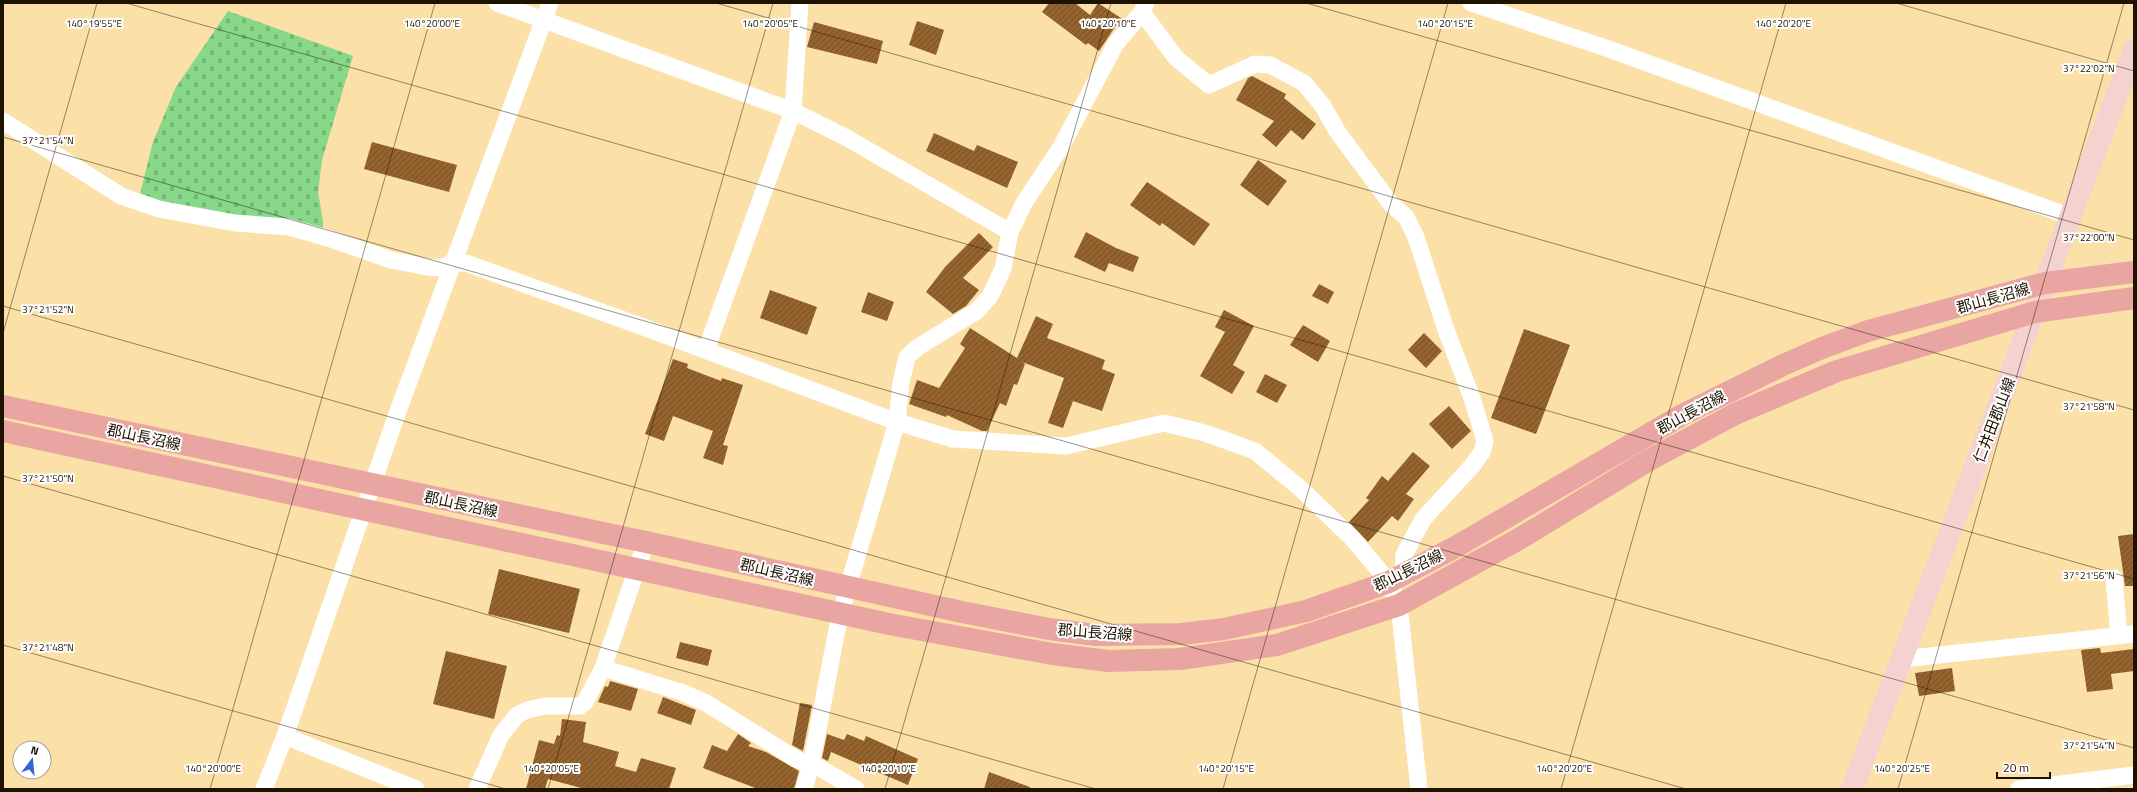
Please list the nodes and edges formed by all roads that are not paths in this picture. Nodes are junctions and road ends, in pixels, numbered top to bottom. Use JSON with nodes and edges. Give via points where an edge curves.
{"nodes":[{"id":1,"x":497,"y":3,"type":"edge"},
{"id":2,"x":550,"y":3,"type":"edge"},
{"id":3,"x":800,"y":3,"type":"edge"},
{"id":4,"x":1471,"y":3,"type":"edge"},
{"id":5,"x":1144,"y":7,"type":"edge"},
{"id":6,"x":544,"y":20,"type":"junction"},
{"id":7,"x":2134,"y":50,"type":"edge"},
{"id":8,"x":793,"y":111,"type":"junction"},
{"id":9,"x":3,"y":121,"type":"edge"},
{"id":10,"x":2071,"y":217,"type":"junction"},
{"id":11,"x":1010,"y":232,"type":"junction"},
{"id":12,"x":453,"y":263,"type":"junction"},
{"id":13,"x":2134,"y":272,"type":"edge"},
{"id":14,"x":2046,"y":282,"type":"junction"},
{"id":15,"x":2134,"y":298,"type":"edge"},
{"id":16,"x":2035,"y":312,"type":"junction"},
{"id":17,"x":706,"y":350,"type":"junction"},
{"id":18,"x":3,"y":406,"type":"edge"},
{"id":19,"x":897,"y":422,"type":"junction"},
{"id":20,"x":3,"y":431,"type":"edge"},
{"id":21,"x":373,"y":486,"type":"junction"},
{"id":22,"x":366,"y":509,"type":"junction"},
{"id":23,"x":646,"y":542,"type":"junction"},
{"id":24,"x":636,"y":568,"type":"junction"},
{"id":25,"x":1396,"y":578,"type":"junction"},
{"id":26,"x":2114,"y":578,"type":"dead end"},
{"id":27,"x":848,"y":588,"type":"junction"},
{"id":28,"x":1399,"y":606,"type":"junction"},
{"id":29,"x":840,"y":614,"type":"junction"},
{"id":30,"x":2126,"y":635,"type":"edge"},
{"id":31,"x":1902,"y":659,"type":"junction"},
{"id":32,"x":602,"y":668,"type":"junction"},
{"id":33,"x":285,"y":736,"type":"junction"},
{"id":34,"x":811,"y":765,"type":"junction"},
{"id":35,"x":2134,"y":775,"type":"edge"},
{"id":36,"x":264,"y":789,"type":"edge"},
{"id":37,"x":416,"y":789,"type":"edge"},
{"id":38,"x":477,"y":789,"type":"edge"},
{"id":39,"x":804,"y":789,"type":"edge"},
{"id":40,"x":856,"y":789,"type":"edge"},
{"id":41,"x":1419,"y":789,"type":"edge"},
{"id":42,"x":1852,"y":789,"type":"edge"},
{"id":43,"x":2019,"y":789,"type":"edge"}],
"edges":[{"from":1,"to":6,"type":"street"},
{"from":2,"to":6,"type":"street"},
{"from":3,"to":8,"type":"street"},
{"from":4,"to":10,"type":"street","via":[[1606,48]]},
{"from":5,"to":11,"type":"street","via":[[1115,45],[1061,147],[1024,203]]},
{"from":5,"to":25,"type":"street","via":[[1176,58],[1209,85],[1255,64],[1270,65],[1304,83],[1391,204],[1406,217],[1416,237],[1485,441],[1482,452],[1472,466],[1424,518],[1404,555]]},
{"from":6,"to":8,"type":"street"},
{"from":6,"to":12,"type":"street"},
{"from":7,"to":10,"type":"main road","name":"仁井田郡山線"},
{"from":8,"to":11,"type":"street","via":[[847,138]]},
{"from":8,"to":17,"type":"street"},
{"from":9,"to":12,"type":"street","via":[[121,196],[159,209],[235,223],[289,227],[391,260],[427,267],[440,268]]},
{"from":10,"to":14,"type":"main road","name":"仁井田郡山線"},
{"from":11,"to":19,"type":"street","via":[[1003,269],[990,296],[977,311],[918,347],[907,357]]},
{"from":12,"to":17,"type":"street","via":[[466,263]]},
{"from":12,"to":21,"type":"street"},
{"from":13,"to":14,"type":"main road","name":"郡山長沼線"},
{"from":14,"to":16,"type":"main road","name":"仁井田郡山線"},
{"from":14,"to":25,"type":"main road","name":"郡山長沼線","via":[[1868,331],[1783,365],[1682,415],[1459,545]]},
{"from":15,"to":16,"type":"main road","name":"郡山長沼線"},
{"from":16,"to":28,"type":"main road","name":"郡山長沼線","via":[[1837,371],[1735,414],[1649,460],[1519,539]]},
{"from":16,"to":31,"type":"main road","name":"仁井田郡山線"},
{"from":17,"to":19,"type":"street"},
{"from":18,"to":21,"type":"main road","name":"郡山長沼線"},
{"from":19,"to":25,"type":"street","via":[[953,439],[1066,446],[1164,423],[1205,432],[1255,451],[1301,489]]},
{"from":19,"to":27,"type":"street"},
{"from":20,"to":22,"type":"main road","name":"郡山長沼線"},
{"from":21,"to":22,"type":"street"},
{"from":21,"to":23,"type":"main road","name":"郡山長沼線"},
{"from":22,"to":24,"type":"main road","name":"郡山長沼線"},
{"from":22,"to":33,"type":"street"},
{"from":23,"to":24,"type":"street"},
{"from":23,"to":27,"type":"main road","name":"郡山長沼線"},
{"from":24,"to":29,"type":"main road","name":"郡山長沼線"},
{"from":24,"to":32,"type":"street"},
{"from":25,"to":27,"type":"main road","name":"郡山長沼線","via":[[1298,613],[1224,629],[1145,636],[1096,636],[1049,629]]},
{"from":25,"to":28,"type":"street"},
{"from":26,"to":30,"type":"street"},
{"from":27,"to":29,"type":"street"},
{"from":28,"to":29,"type":"main road","name":"郡山長沼線","via":[[1276,645],[1180,658],[1108,660],[1052,654]]},
{"from":28,"to":41,"type":"street"},
{"from":29,"to":34,"type":"street"},
{"from":30,"to":31,"type":"street"},
{"from":31,"to":42,"type":"main road","name":"仁井田郡山線"},
{"from":32,"to":34,"type":"street","via":[[684,693],[706,703],[796,759]]},
{"from":32,"to":38,"type":"street","via":[[585,702],[580,706],[545,706],[517,715],[501,736]]},
{"from":33,"to":36,"type":"street"},
{"from":33,"to":37,"type":"street"},
{"from":34,"to":39,"type":"street"},
{"from":34,"to":40,"type":"street"},
{"from":35,"to":43,"type":"street"}]}
